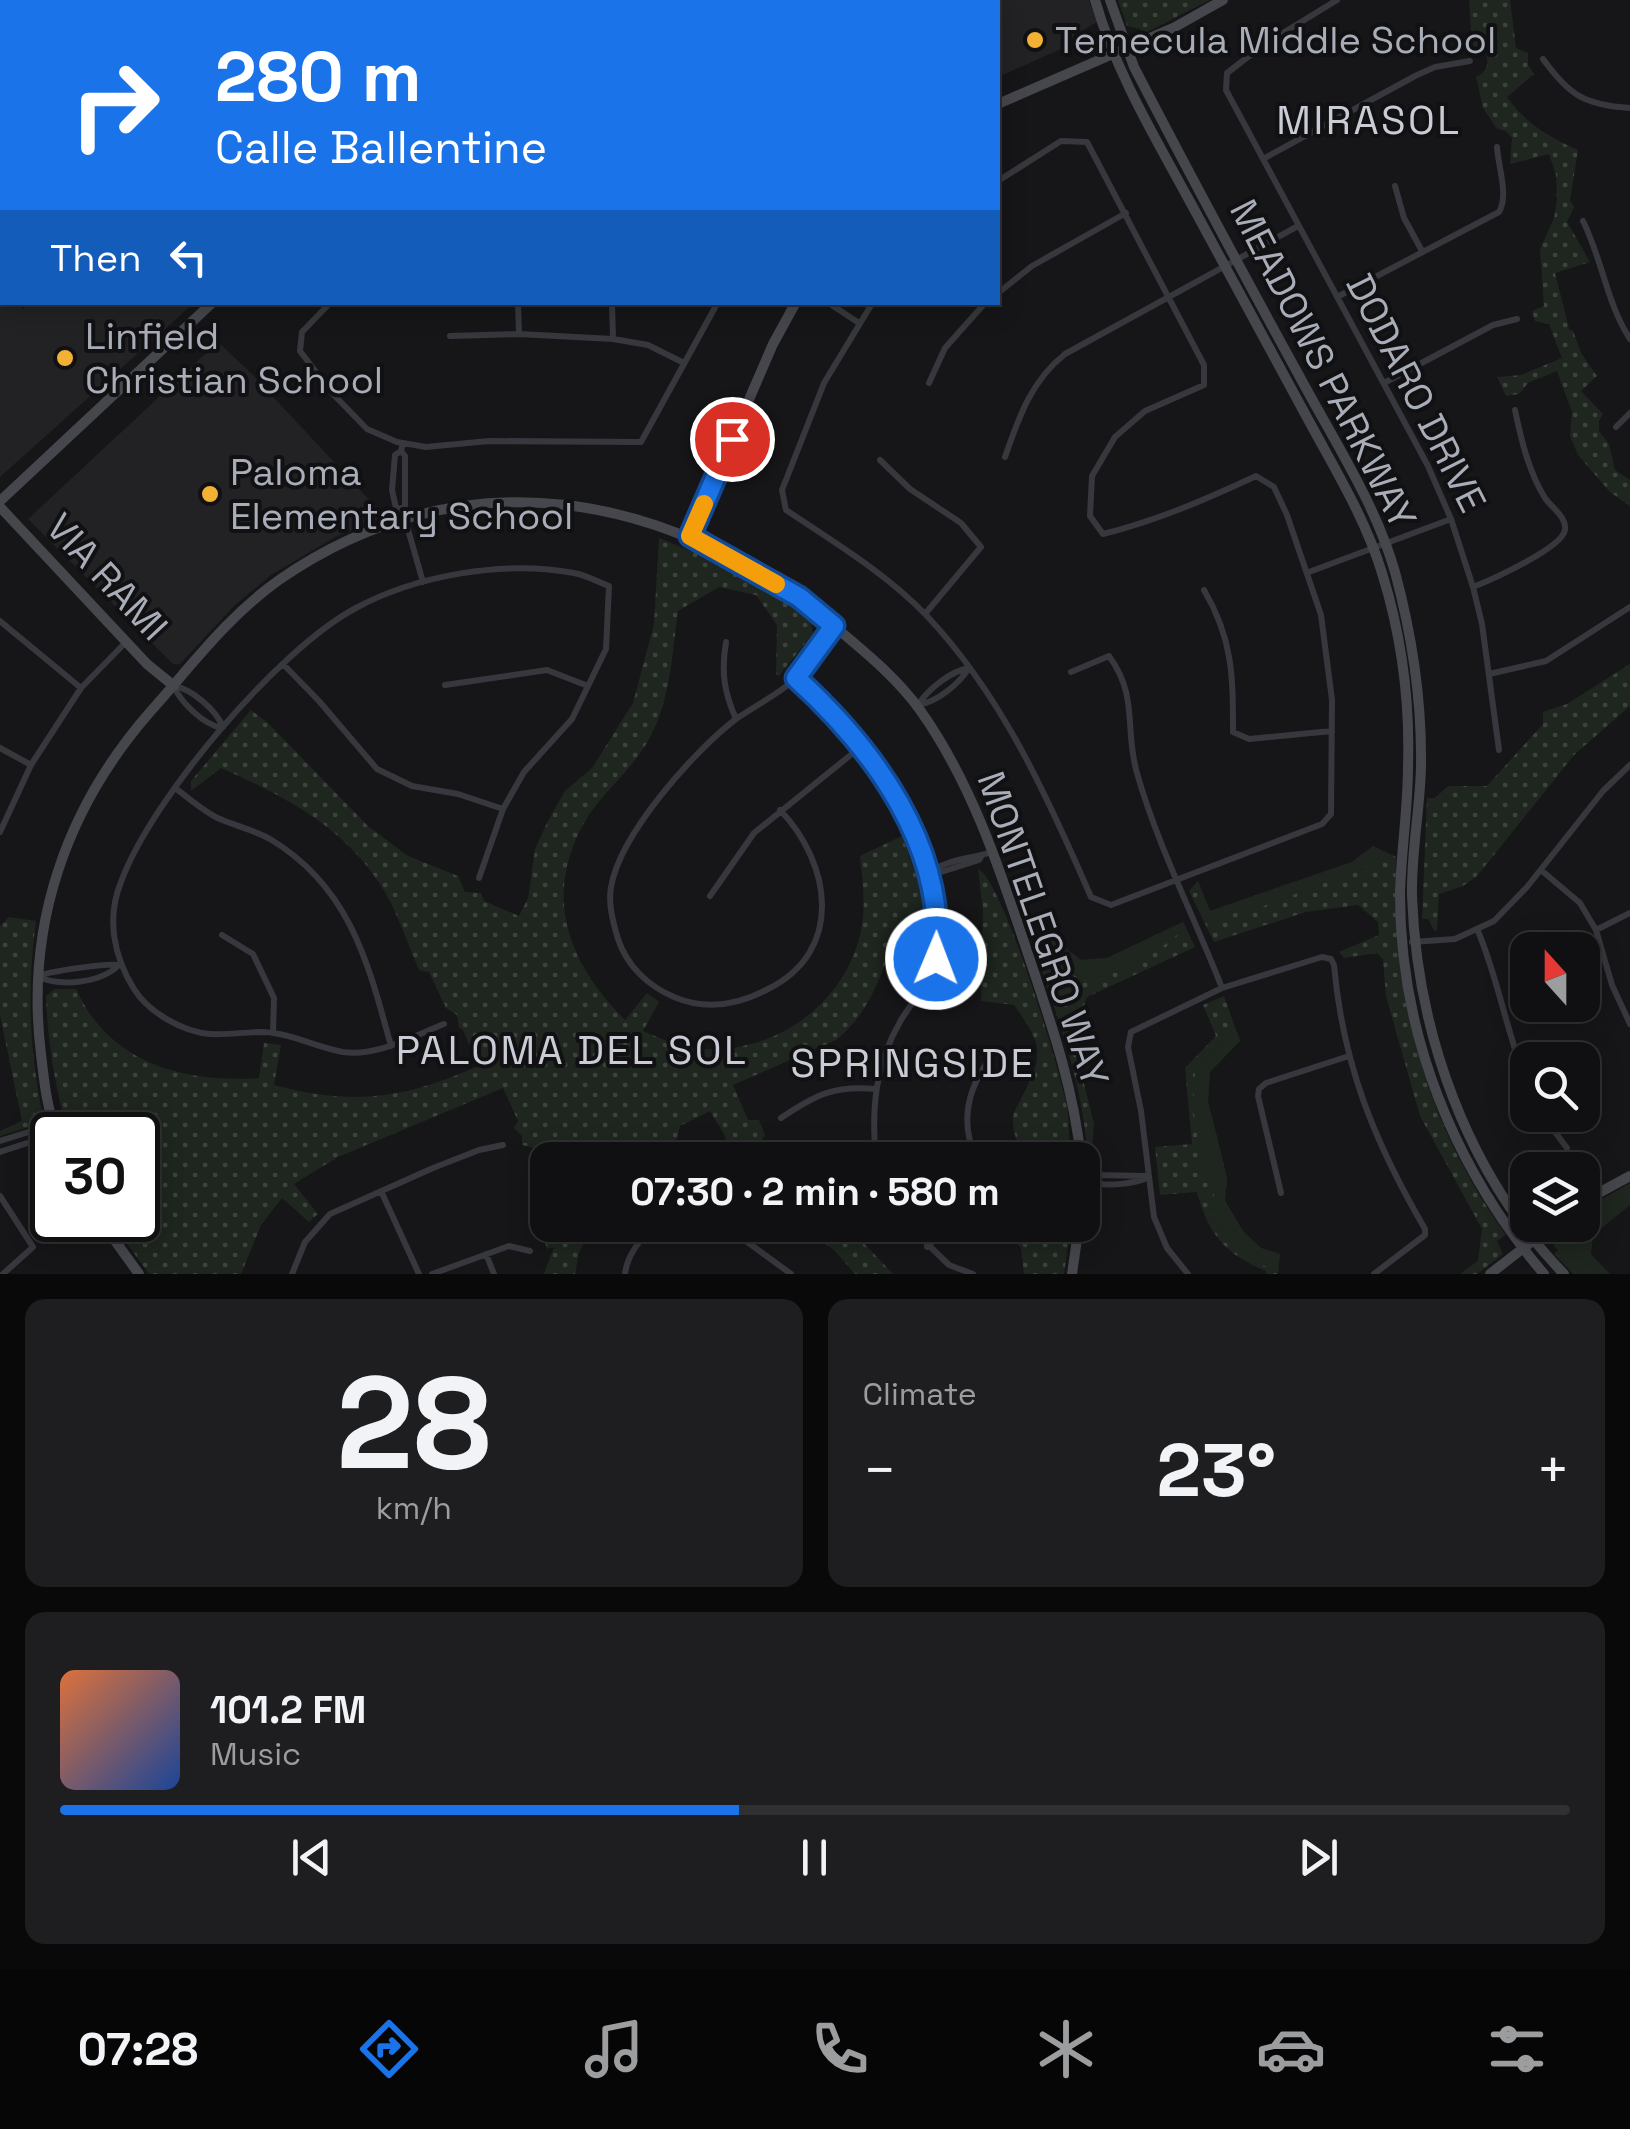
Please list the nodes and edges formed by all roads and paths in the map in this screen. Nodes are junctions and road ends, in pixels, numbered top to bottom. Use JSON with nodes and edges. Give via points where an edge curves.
{"nodes":[{"id":1,"x":1095,"y":0,"type":"edge"},
{"id":2,"x":1110,"y":0,"type":"edge"},
{"id":3,"x":1223,"y":0,"type":"edge"},
{"id":4,"x":1337,"y":0,"type":"edge"},
{"id":5,"x":1127,"y":46,"type":"junction"},
{"id":6,"x":1114,"y":52,"type":"junction"},
{"id":7,"x":1543,"y":58,"type":"dead end"},
{"id":8,"x":1470,"y":61,"type":"dead end"},
{"id":9,"x":1000,"y":103,"type":"edge"},
{"id":10,"x":1630,"y":108,"type":"edge"},
{"id":11,"x":1497,"y":147,"type":"dead end"},
{"id":12,"x":1263,"y":159,"type":"junction"},
{"id":13,"x":1000,"y":180,"type":"edge"},
{"id":14,"x":1395,"y":186,"type":"dead end"},
{"id":15,"x":1126,"y":214,"type":"junction"},
{"id":16,"x":1583,"y":221,"type":"dead end"},
{"id":17,"x":1298,"y":226,"type":"junction"},
{"id":18,"x":1422,"y":252,"type":"junction"},
{"id":19,"x":1236,"y":261,"type":"junction"},
{"id":20,"x":1225,"y":267,"type":"junction"},
{"id":21,"x":1000,"y":292,"type":"edge"},
{"id":22,"x":1169,"y":296,"type":"junction"},
{"id":23,"x":1337,"y":296,"type":"junction"},
{"id":24,"x":211,"y":305,"type":"edge"},
{"id":25,"x":328,"y":305,"type":"edge"},
{"id":26,"x":518,"y":305,"type":"edge"},
{"id":27,"x":612,"y":305,"type":"edge"},
{"id":28,"x":716,"y":305,"type":"edge"},
{"id":29,"x":794,"y":305,"type":"edge"},
{"id":30,"x":832,"y":305,"type":"edge"},
{"id":31,"x":871,"y":305,"type":"edge"},
{"id":32,"x":983,"y":305,"type":"edge"},
{"id":33,"x":1517,"y":319,"type":"dead end"},
{"id":34,"x":859,"y":323,"type":"junction"},
{"id":35,"x":519,"y":334,"type":"junction"},
{"id":36,"x":450,"y":336,"type":"dead end"},
{"id":37,"x":613,"y":338,"type":"junction"},
{"id":38,"x":1630,"y":339,"type":"edge"},
{"id":39,"x":684,"y":363,"type":"junction"},
{"id":40,"x":929,"y":383,"type":"dead end"},
{"id":41,"x":1384,"y":383,"type":"junction"},
{"id":42,"x":1514,"y":410,"type":"dead end"},
{"id":43,"x":1630,"y":413,"type":"edge"},
{"id":44,"x":1616,"y":427,"type":"dead end"},
{"id":45,"x":402,"y":447,"type":"junction"},
{"id":46,"x":1005,"y":457,"type":"dead end"},
{"id":47,"x":880,"y":460,"type":"dead end"},
{"id":48,"x":0,"y":504,"type":"edge"},
{"id":49,"x":403,"y":514,"type":"junction"},
{"id":50,"x":1452,"y":519,"type":"junction"},
{"id":51,"x":690,"y":536,"type":"junction"},
{"id":52,"x":1379,"y":545,"type":"junction"},
{"id":53,"x":1309,"y":572,"type":"junction"},
{"id":54,"x":423,"y":582,"type":"junction"},
{"id":55,"x":1473,"y":587,"type":"junction"},
{"id":56,"x":1204,"y":590,"type":"dead end"},
{"id":57,"x":1630,"y":607,"type":"edge"},
{"id":58,"x":926,"y":614,"type":"junction"},
{"id":59,"x":0,"y":621,"type":"edge"},
{"id":60,"x":834,"y":626,"type":"junction"},
{"id":61,"x":126,"y":642,"type":"junction"},
{"id":62,"x":726,"y":642,"type":"dead end"},
{"id":63,"x":283,"y":664,"type":"junction"},
{"id":64,"x":969,"y":668,"type":"junction"},
{"id":65,"x":1071,"y":672,"type":"dead end"},
{"id":66,"x":1489,"y":674,"type":"junction"},
{"id":67,"x":796,"y":678,"type":"junction"},
{"id":68,"x":444,"y":685,"type":"dead end"},
{"id":69,"x":174,"y":686,"type":"junction"},
{"id":70,"x":588,"y":686,"type":"junction"},
{"id":71,"x":80,"y":688,"type":"junction"},
{"id":72,"x":917,"y":706,"type":"junction"},
{"id":73,"x":736,"y":720,"type":"junction"},
{"id":74,"x":224,"y":728,"type":"junction"},
{"id":75,"x":1332,"y":732,"type":"junction"},
{"id":76,"x":862,"y":744,"type":"junction"},
{"id":77,"x":0,"y":748,"type":"edge"},
{"id":78,"x":1499,"y":750,"type":"dead end"},
{"id":79,"x":31,"y":765,"type":"junction"},
{"id":80,"x":1630,"y":765,"type":"edge"},
{"id":81,"x":175,"y":788,"type":"junction"},
{"id":82,"x":503,"y":809,"type":"junction"},
{"id":83,"x":780,"y":810,"type":"junction"},
{"id":84,"x":0,"y":832,"type":"edge"},
{"id":85,"x":987,"y":853,"type":"junction"},
{"id":86,"x":1541,"y":870,"type":"junction"},
{"id":87,"x":930,"y":873,"type":"junction"},
{"id":88,"x":478,"y":878,"type":"dead end"},
{"id":89,"x":1176,"y":880,"type":"junction"},
{"id":90,"x":710,"y":896,"type":"dead end"},
{"id":91,"x":1630,"y":913,"type":"edge"},
{"id":92,"x":1596,"y":930,"type":"junction"},
{"id":93,"x":1478,"y":931,"type":"junction"},
{"id":94,"x":222,"y":935,"type":"dead end"},
{"id":95,"x":1417,"y":942,"type":"junction"},
{"id":96,"x":1402,"y":943,"type":"junction"},
{"id":97,"x":119,"y":965,"type":"junction"},
{"id":98,"x":38,"y":976,"type":"junction"},
{"id":99,"x":1222,"y":988,"type":"junction"},
{"id":100,"x":444,"y":1024,"type":"dead end"},
{"id":101,"x":1630,"y":1024,"type":"edge"},
{"id":102,"x":273,"y":1032,"type":"junction"},
{"id":103,"x":1511,"y":1042,"type":"edge"},
{"id":104,"x":392,"y":1046,"type":"junction"},
{"id":105,"x":1349,"y":1056,"type":"junction"},
{"id":106,"x":988,"y":1061,"type":"dead end"},
{"id":107,"x":876,"y":1090,"type":"junction"},
{"id":108,"x":51,"y":1112,"type":"edge"},
{"id":109,"x":781,"y":1118,"type":"dead end"},
{"id":110,"x":30,"y":1132,"type":"edge"},
{"id":111,"x":1555,"y":1132,"type":"edge"},
{"id":112,"x":0,"y":1141,"type":"edge"},
{"id":113,"x":30,"y":1142,"type":"edge"},
{"id":114,"x":874,"y":1142,"type":"edge"},
{"id":115,"x":972,"y":1142,"type":"edge"},
{"id":116,"x":1078,"y":1142,"type":"edge"},
{"id":117,"x":503,"y":1146,"type":"dead end"},
{"id":118,"x":1567,"y":1148,"type":"dead end"},
{"id":119,"x":0,"y":1152,"type":"edge"},
{"id":120,"x":1150,"y":1176,"type":"junction"},
{"id":121,"x":1630,"y":1176,"type":"edge"},
{"id":122,"x":1100,"y":1184,"type":"edge"},
{"id":123,"x":381,"y":1191,"type":"junction"},
{"id":124,"x":1600,"y":1192,"type":"edge"},
{"id":125,"x":1281,"y":1193,"type":"dead end"},
{"id":126,"x":0,"y":1196,"type":"edge"},
{"id":127,"x":1510,"y":1202,"type":"edge"},
{"id":128,"x":116,"y":1242,"type":"edge"},
{"id":129,"x":640,"y":1242,"type":"edge"},
{"id":130,"x":747,"y":1242,"type":"edge"},
{"id":131,"x":923,"y":1242,"type":"edge"},
{"id":132,"x":932,"y":1242,"type":"edge"},
{"id":133,"x":1077,"y":1242,"type":"edge"},
{"id":134,"x":1531,"y":1242,"type":"edge"},
{"id":135,"x":1536,"y":1242,"type":"edge"},
{"id":136,"x":927,"y":1247,"type":"junction"},
{"id":137,"x":1522,"y":1248,"type":"junction"},
{"id":138,"x":530,"y":1251,"type":"dead end"},
{"id":139,"x":486,"y":1254,"type":"junction"},
{"id":140,"x":3,"y":1274,"type":"edge"},
{"id":141,"x":139,"y":1274,"type":"edge"},
{"id":142,"x":292,"y":1274,"type":"edge"},
{"id":143,"x":419,"y":1274,"type":"edge"},
{"id":144,"x":432,"y":1274,"type":"edge"},
{"id":145,"x":494,"y":1274,"type":"edge"},
{"id":146,"x":625,"y":1274,"type":"edge"},
{"id":147,"x":791,"y":1274,"type":"edge"},
{"id":148,"x":973,"y":1274,"type":"edge"},
{"id":149,"x":1072,"y":1274,"type":"edge"},
{"id":150,"x":1188,"y":1274,"type":"edge"},
{"id":151,"x":1374,"y":1274,"type":"edge"},
{"id":152,"x":1490,"y":1274,"type":"edge"},
{"id":153,"x":1544,"y":1274,"type":"edge"},
{"id":154,"x":1564,"y":1274,"type":"edge"}],
"edges":[{"from":1,"to":6,"type":"main road","name":"MEADOWS PARKWAY"},
{"from":2,"to":5,"type":"main road","name":"MEADOWS PARKWAY"},
{"from":3,"to":5,"type":"main road"},
{"from":4,"to":12,"type":"street","name":"DODARO DRIVE","via":[[1227,73],[1226,90]]},
{"from":5,"to":6,"type":"main road"},
{"from":5,"to":19,"type":"main road","name":"MEADOWS PARKWAY"},
{"from":6,"to":9,"type":"main road"},
{"from":6,"to":20,"type":"main road","name":"MEADOWS PARKWAY"},
{"from":7,"to":10,"type":"street","via":[[1574,95]]},
{"from":8,"to":12,"type":"street","via":[[1435,67]]},
{"from":11,"to":18,"type":"street","via":[[1504,205]]},
{"from":12,"to":17,"type":"street","name":"DODARO DRIVE"},
{"from":13,"to":15,"type":"street","via":[[1061,141],[1088,142]]},
{"from":14,"to":18,"type":"street"},
{"from":15,"to":21,"type":"street","via":[[1032,266]]},
{"from":15,"to":22,"type":"street"},
{"from":16,"to":38,"type":"street"},
{"from":17,"to":19,"type":"street"},
{"from":17,"to":23,"type":"street","name":"DODARO DRIVE"},
{"from":18,"to":23,"type":"street"},
{"from":19,"to":20,"type":"street"},
{"from":19,"to":52,"type":"main road","name":"MEADOWS PARKWAY","via":[[1346,462]]},
{"from":20,"to":22,"type":"street"},
{"from":20,"to":52,"type":"main road","name":"MEADOWS PARKWAY"},
{"from":22,"to":46,"type":"street","via":[[1053,363],[1032,388]]},
{"from":22,"to":53,"type":"street","via":[[1204,365],[1204,385],[1145,411],[1115,437],[1092,476],[1090,516],[1103,534],[1256,476],[1274,488]]},
{"from":23,"to":41,"type":"street","name":"DODARO DRIVE"},
{"from":24,"to":48,"type":"main road"},
{"from":25,"to":45,"type":"street","via":[[302,332],[300,351],[367,429]]},
{"from":26,"to":35,"type":"street"},
{"from":27,"to":37,"type":"street"},
{"from":28,"to":39,"type":"street"},
{"from":29,"to":51,"type":"main road"},
{"from":30,"to":34,"type":"street"},
{"from":31,"to":34,"type":"street"},
{"from":32,"to":40,"type":"street","via":[[945,348]]},
{"from":33,"to":41,"type":"street"},
{"from":34,"to":58,"type":"street","via":[[824,383],[782,490],[786,510]]},
{"from":35,"to":36,"type":"street"},
{"from":35,"to":37,"type":"street"},
{"from":37,"to":39,"type":"street","via":[[648,345]]},
{"from":39,"to":45,"type":"street","via":[[642,442],[489,440]]},
{"from":41,"to":50,"type":"street","name":"DODARO DRIVE"},
{"from":42,"to":55,"type":"street","via":[[1538,484],[1566,528],[1518,567]]},
{"from":43,"to":44,"type":"street"},
{"from":45,"to":49,"type":"street"},
{"from":47,"to":58,"type":"street","via":[[961,523],[981,547]]},
{"from":48,"to":61,"type":"main road","name":"VIA RAMI"},
{"from":49,"to":51,"type":"main road","name":"MONTELEGRO WAY","via":[[534,502],[614,512]]},
{"from":49,"to":54,"type":"street"},
{"from":49,"to":69,"type":"main road","name":"MONTELEGRO WAY","via":[[281,579],[218,632]]},
{"from":50,"to":52,"type":"street"},
{"from":50,"to":55,"type":"street","name":"DODARO DRIVE"},
{"from":51,"to":60,"type":"main road","name":"MONTELEGRO WAY","via":[[799,597]]},
{"from":52,"to":53,"type":"street"},
{"from":52,"to":95,"type":"main road","name":"MEADOWS PARKWAY","via":[[1394,570],[1414,658]]},
{"from":52,"to":96,"type":"main road","name":"MEADOWS PARKWAY","via":[[1402,660],[1406,719]]},
{"from":53,"to":75,"type":"street","via":[[1330,667]]},
{"from":54,"to":63,"type":"street","via":[[356,608],[310,636]]},
{"from":54,"to":70,"type":"street","via":[[540,570],[610,586],[606,649]]},
{"from":55,"to":66,"type":"street","name":"DODARO DRIVE"},
{"from":56,"to":75,"type":"street","via":[[1221,618],[1229,655],[1233,732],[1248,739]]},
{"from":57,"to":66,"type":"street","via":[[1546,661]]},
{"from":58,"to":64,"type":"street"},
{"from":59,"to":71,"type":"street"},
{"from":60,"to":67,"type":"street"},
{"from":60,"to":72,"type":"main road","name":"MONTELEGRO WAY"},
{"from":61,"to":69,"type":"main road","name":"VIA RAMI"},
{"from":61,"to":71,"type":"street"},
{"from":62,"to":73,"type":"street","via":[[724,690]]},
{"from":63,"to":74,"type":"street"},
{"from":63,"to":82,"type":"street","via":[[377,769],[412,786]]},
{"from":64,"to":72,"type":"street","via":[[964,678]]},
{"from":64,"to":89,"type":"street","via":[[1011,728],[1091,897],[1111,905]]},
{"from":65,"to":89,"type":"street","via":[[1110,656],[1125,678],[1135,768]]},
{"from":66,"to":78,"type":"street","name":"DODARO DRIVE"},
{"from":67,"to":73,"type":"street"},
{"from":67,"to":76,"type":"street"},
{"from":68,"to":70,"type":"street","via":[[546,670]]},
{"from":69,"to":74,"type":"street","name":"VIA RAMI","via":[[185,688]]},
{"from":69,"to":98,"type":"main road","name":"MONTELEGRO WAY","via":[[118,752],[72,832],[49,896]]},
{"from":70,"to":82,"type":"street","via":[[572,719],[524,772]]},
{"from":71,"to":79,"type":"street"},
{"from":72,"to":85,"type":"main road","name":"MONTELEGRO WAY","via":[[948,752]]},
{"from":73,"to":83,"type":"street","via":[[702,748],[622,850],[610,888],[612,919],[641,978],[706,1006],[746,1000],[784,981],[808,954],[820,926],[819,870]]},
{"from":74,"to":81,"type":"street"},
{"from":75,"to":89,"type":"street","via":[[1327,820]]},
{"from":76,"to":83,"type":"street"},
{"from":76,"to":87,"type":"street","via":[[900,802]]},
{"from":77,"to":79,"type":"street"},
{"from":79,"to":84,"type":"street"},
{"from":80,"to":86,"type":"street"},
{"from":81,"to":97,"type":"street","via":[[119,884],[112,932]]},
{"from":81,"to":104,"type":"street","via":[[215,817],[268,838],[332,895],[352,924]]},
{"from":82,"to":88,"type":"street"},
{"from":83,"to":90,"type":"street","via":[[754,833]]},
{"from":85,"to":87,"type":"street"},
{"from":85,"to":116,"type":"main road","name":"MONTELEGRO WAY","via":[[1070,1084]]},
{"from":86,"to":92,"type":"street","via":[[1580,903]]},
{"from":86,"to":93,"type":"street","via":[[1508,910]]},
{"from":87,"to":107,"type":"street","via":[[939,930],[936,959],[884,1054]]},
{"from":89,"to":99,"type":"street"},
{"from":91,"to":92,"type":"street"},
{"from":92,"to":101,"type":"street"},
{"from":93,"to":95,"type":"street"},
{"from":93,"to":103,"type":"street"},
{"from":94,"to":102,"type":"street","via":[[253,954],[274,998]]},
{"from":95,"to":96,"type":"street"},
{"from":95,"to":127,"type":"main road","name":"MEADOWS PARKWAY","via":[[1426,1015],[1455,1102]]},
{"from":96,"to":137,"type":"main road","name":"MEADOWS PARKWAY","via":[[1413,1018],[1442,1108],[1465,1159]]},
{"from":97,"to":98,"type":"street","via":[[88,979],[50,982]]},
{"from":97,"to":102,"type":"street","via":[[140,999],[176,1025],[208,1034]]},
{"from":98,"to":108,"type":"main road","name":"MONTELEGRO WAY"},
{"from":99,"to":105,"type":"street","via":[[1330,959]]},
{"from":99,"to":120,"type":"street","via":[[1132,1032],[1128,1047]]},
{"from":100,"to":104,"type":"street"},
{"from":102,"to":104,"type":"street","via":[[346,1052]]},
{"from":105,"to":125,"type":"street","via":[[1259,1088]]},
{"from":105,"to":151,"type":"street","via":[[1380,1148],[1425,1229]]},
{"from":106,"to":115,"type":"street","via":[[972,1084],[966,1116]]},
{"from":107,"to":109,"type":"street","via":[[848,1086],[814,1096]]},
{"from":107,"to":114,"type":"street"},
{"from":110,"to":112,"type":"street"},
{"from":111,"to":118,"type":"street"},
{"from":113,"to":119,"type":"street"},
{"from":117,"to":123,"type":"street"},
{"from":120,"to":122,"type":"street"},
{"from":120,"to":150,"type":"street","via":[[1157,1229]]},
{"from":121,"to":124,"type":"main road"},
{"from":123,"to":142,"type":"street","via":[[330,1214],[305,1242]]},
{"from":123,"to":143,"type":"street"},
{"from":126,"to":140,"type":"street","via":[[33,1248]]},
{"from":128,"to":141,"type":"main road"},
{"from":129,"to":146,"type":"street"},
{"from":130,"to":147,"type":"street"},
{"from":131,"to":136,"type":"street"},
{"from":132,"to":136,"type":"street"},
{"from":133,"to":149,"type":"main road"},
{"from":134,"to":137,"type":"main road"},
{"from":135,"to":154,"type":"main road","name":"MEADOWS PARKWAY"},
{"from":136,"to":148,"type":"street"},
{"from":137,"to":152,"type":"main road"},
{"from":137,"to":153,"type":"main road","name":"MEADOWS PARKWAY"},
{"from":138,"to":139,"type":"street","via":[[509,1246]]},
{"from":139,"to":144,"type":"street"},
{"from":139,"to":145,"type":"street"}]}
